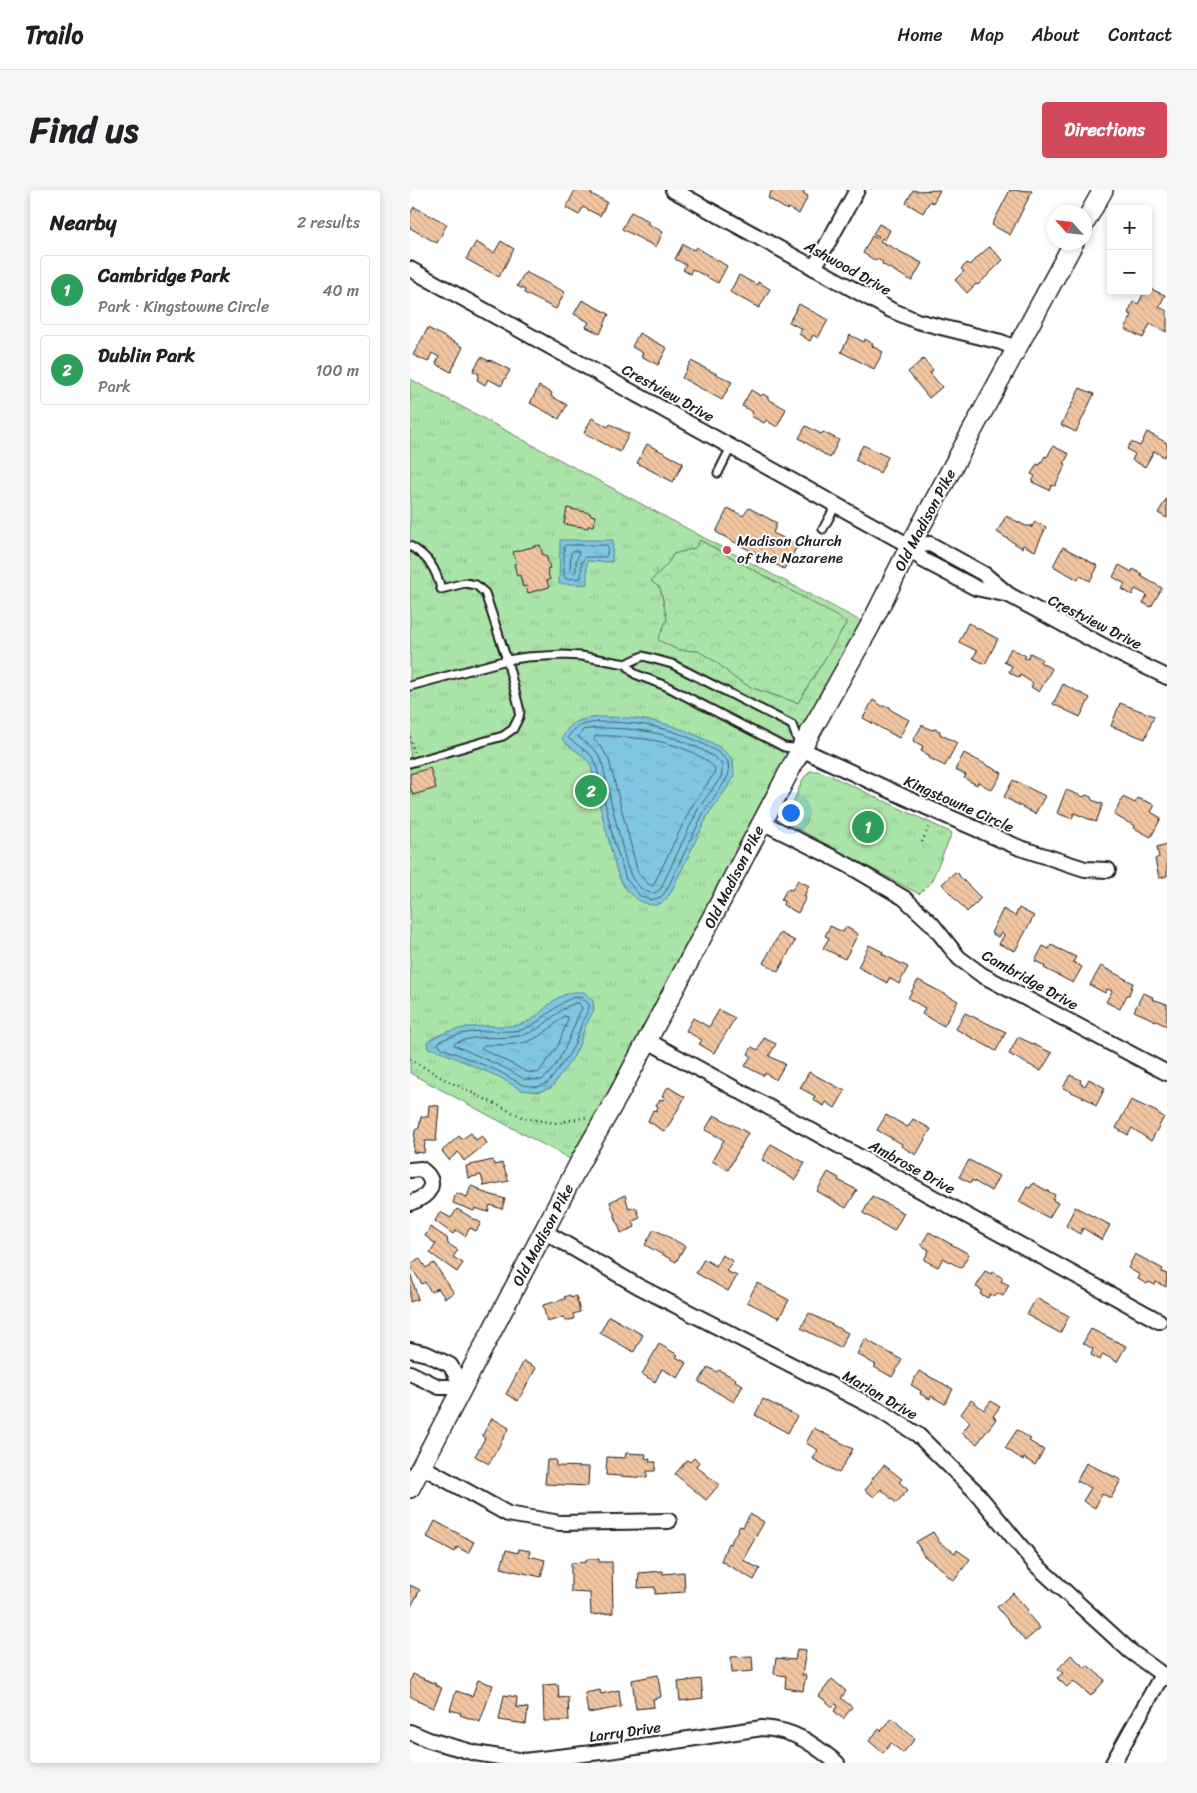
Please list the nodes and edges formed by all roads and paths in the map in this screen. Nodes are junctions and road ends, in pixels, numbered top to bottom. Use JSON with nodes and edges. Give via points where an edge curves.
{"nodes":[{"id":1,"x":673,"y":190,"type":"edge"},
{"id":2,"x":857,"y":190,"type":"edge"},
{"id":3,"x":1102,"y":190,"type":"edge"},
{"id":4,"x":1092,"y":209,"type":"edge"},
{"id":5,"x":1070,"y":250,"type":"edge"},
{"id":6,"x":814,"y":268,"type":"junction"},
{"id":7,"x":410,"y":269,"type":"edge"},
{"id":8,"x":1018,"y":349,"type":"junction"},
{"id":9,"x":731,"y":447,"type":"junction"},
{"id":10,"x":718,"y":473,"type":"dead end"},
{"id":11,"x":836,"y":505,"type":"junction"},
{"id":12,"x":823,"y":528,"type":"dead end"},
{"id":13,"x":410,"y":546,"type":"edge"},
{"id":14,"x":910,"y":546,"type":"junction"},
{"id":15,"x":506,"y":660,"type":"junction"},
{"id":16,"x":626,"y":664,"type":"junction"},
{"id":17,"x":1167,"y":676,"type":"edge"},
{"id":18,"x":410,"y":686,"type":"edge"},
{"id":19,"x":801,"y":749,"type":"junction"},
{"id":20,"x":410,"y":763,"type":"edge"},
{"id":21,"x":762,"y":822,"type":"junction"},
{"id":22,"x":929,"y":826,"type":"dead end"},
{"id":23,"x":922,"y":842,"type":"dead end"},
{"id":24,"x":1108,"y":870,"type":"dead end"},
{"id":25,"x":648,"y":1041,"type":"junction"},
{"id":26,"x":410,"y":1059,"type":"edge"},
{"id":27,"x":1167,"y":1073,"type":"edge"},
{"id":28,"x":590,"y":1117,"type":"dead end"},
{"id":29,"x":410,"y":1170,"type":"edge"},
{"id":30,"x":410,"y":1203,"type":"edge"},
{"id":31,"x":545,"y":1232,"type":"junction"},
{"id":32,"x":1159,"y":1321,"type":"dead end"},
{"id":33,"x":410,"y":1350,"type":"edge"},
{"id":34,"x":410,"y":1373,"type":"edge"},
{"id":35,"x":462,"y":1387,"type":"junction"},
{"id":36,"x":421,"y":1466,"type":"junction"},
{"id":37,"x":410,"y":1488,"type":"edge"},
{"id":38,"x":669,"y":1521,"type":"dead end"},
{"id":39,"x":1164,"y":1676,"type":"edge"},
{"id":40,"x":410,"y":1732,"type":"edge"},
{"id":41,"x":610,"y":1757,"type":"edge"},
{"id":42,"x":837,"y":1763,"type":"edge"},
{"id":43,"x":1113,"y":1763,"type":"edge"}],
"edges":[{"from":1,"to":6,"type":"street","name":"Ashwood Drive"},
{"from":2,"to":6,"type":"street"},
{"from":3,"to":4,"type":"main road"},
{"from":5,"to":8,"type":"main road","name":"Old Madison Pike"},
{"from":6,"to":8,"type":"street","name":"Ashwood Drive","via":[[917,321]]},
{"from":7,"to":9,"type":"street","name":"Crestview Drive"},
{"from":8,"to":14,"type":"main road","name":"Old Madison Pike"},
{"from":9,"to":10,"type":"lane"},
{"from":9,"to":11,"type":"street","name":"Crestview Drive"},
{"from":11,"to":12,"type":"lane"},
{"from":11,"to":14,"type":"street","name":"Crestview Drive"},
{"from":13,"to":15,"type":"lane","via":[[434,567],[441,589],[465,583],[482,589]]},
{"from":14,"to":17,"type":"street","name":"Crestview Drive","via":[[923,560],[976,588],[1009,595]]},
{"from":14,"to":19,"type":"main road","name":"Old Madison Pike","via":[[870,626]]},
{"from":15,"to":16,"type":"lane","via":[[563,654]]},
{"from":15,"to":18,"type":"lane"},
{"from":15,"to":20,"type":"lane","via":[[520,711],[513,729],[503,736]]},
{"from":16,"to":19,"type":"lane","via":[[635,674],[666,686],[784,747]]},
{"from":16,"to":19,"type":"lane","via":[[643,656],[672,664],[792,725]]},
{"from":19,"to":21,"type":"main road","name":"Old Madison Pike"},
{"from":19,"to":24,"type":"street","name":"Kingstowne Circle","via":[[1020,848],[1084,869]]},
{"from":21,"to":25,"type":"main road","name":"Old Madison Pike"},
{"from":21,"to":27,"type":"street","name":"Cambridge Drive","via":[[846,864],[904,898],[932,924],[959,958],[982,975]]},
{"from":22,"to":23,"type":"path"},
{"from":25,"to":31,"type":"main road","name":"Old Madison Pike"},
{"from":25,"to":32,"type":"street","name":"Ambrose Drive"},
{"from":26,"to":28,"type":"path","via":[[524,1118],[555,1122]]},
{"from":29,"to":30,"type":"street","via":[[421,1169],[431,1180],[427,1194]]},
{"from":31,"to":35,"type":"main road","name":"Old Madison Pike"},
{"from":31,"to":39,"type":"street","name":"Marion Drive","via":[[638,1286],[879,1410],[918,1435],[975,1491],[1036,1565],[1130,1651]]},
{"from":33,"to":35,"type":"street","via":[[450,1364]]},
{"from":34,"to":35,"type":"street","via":[[438,1387]]},
{"from":35,"to":36,"type":"main road","name":"Old Madison Pike"},
{"from":36,"to":37,"type":"main road","name":"Old Madison Pike"},
{"from":36,"to":38,"type":"street","via":[[508,1514],[560,1523]]},
{"from":39,"to":43,"type":"street"},
{"from":40,"to":41,"type":"street","name":"Larry Drive","via":[[475,1754],[524,1761]]},
{"from":41,"to":42,"type":"street","name":"Larry Drive","via":[[762,1728],[796,1734]]}]}
